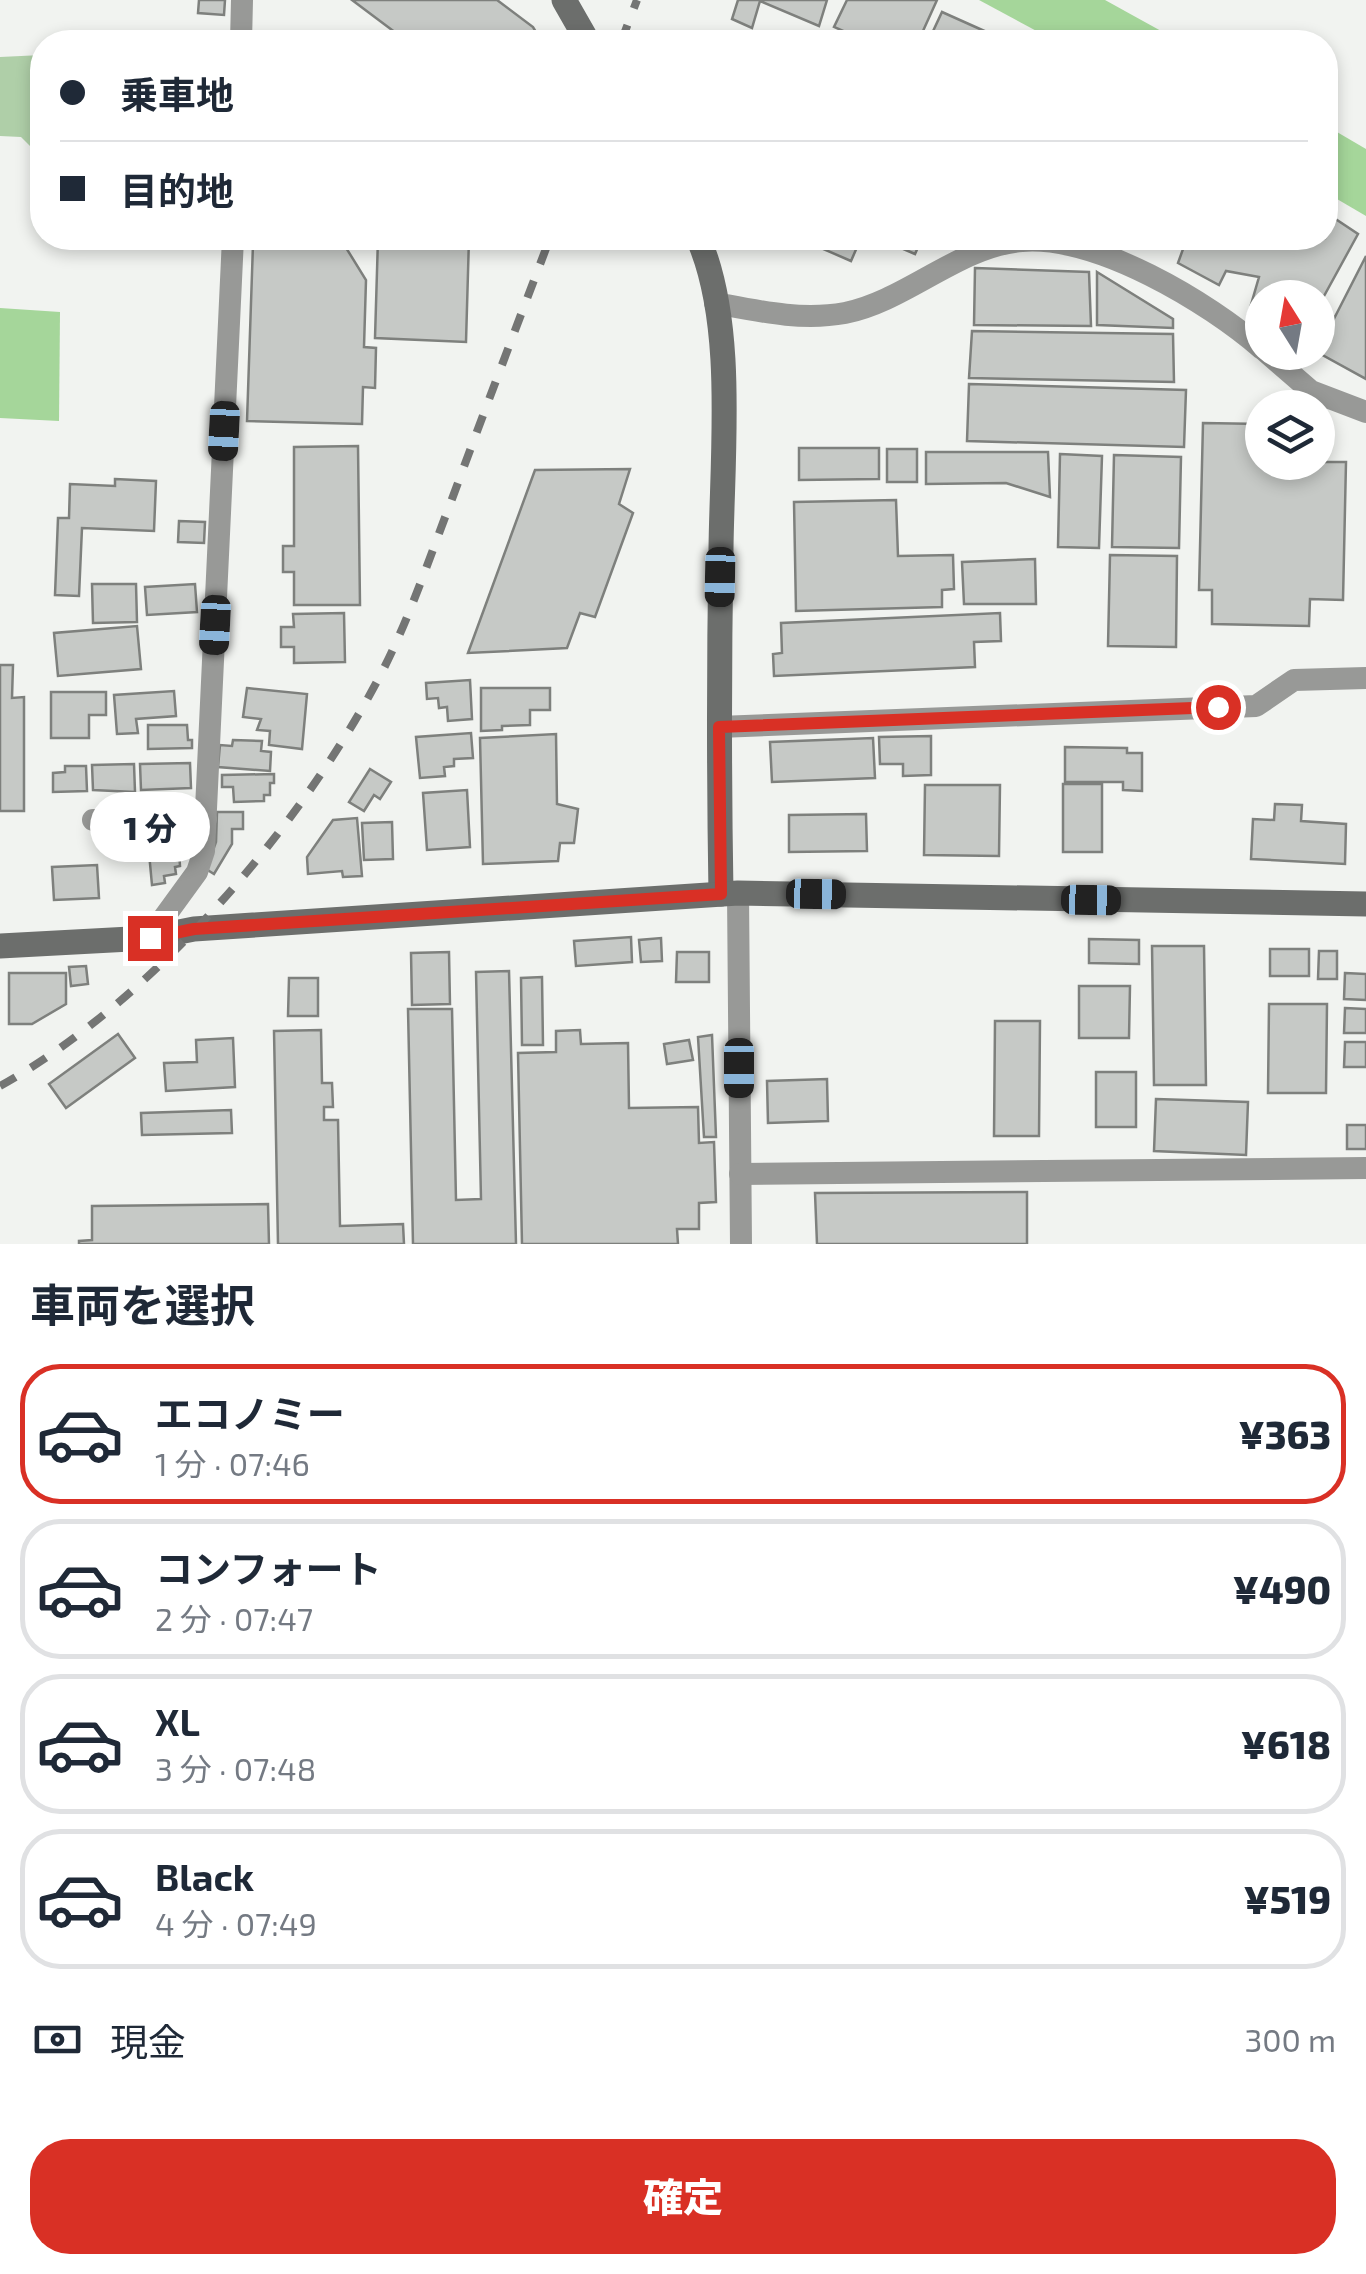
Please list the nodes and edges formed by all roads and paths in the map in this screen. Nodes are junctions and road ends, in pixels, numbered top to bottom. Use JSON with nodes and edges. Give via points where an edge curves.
{"nodes":[{"id":1,"x":242,"y":0,"type":"edge"},
{"id":2,"x":564,"y":0,"type":"edge"},
{"id":3,"x":241,"y":30,"type":"edge"},
{"id":4,"x":581,"y":30,"type":"edge"},
{"id":5,"x":232,"y":250,"type":"edge"},
{"id":6,"x":703,"y":250,"type":"edge"},
{"id":7,"x":991,"y":250,"type":"edge"},
{"id":8,"x":1086,"y":250,"type":"edge"},
{"id":9,"x":716,"y":303,"type":"junction"},
{"id":10,"x":1245,"y":334,"type":"edge"},
{"id":11,"x":1286,"y":370,"type":"edge"},
{"id":12,"x":1366,"y":412,"type":"edge"},
{"id":13,"x":1366,"y":678,"type":"edge"},
{"id":14,"x":719,"y":727,"type":"junction"},
{"id":15,"x":206,"y":818,"type":"junction"},
{"id":16,"x":93,"y":820,"type":"dead end"},
{"id":17,"x":729,"y":894,"type":"junction"},
{"id":18,"x":1366,"y":904,"type":"edge"},
{"id":19,"x":150,"y":938,"type":"junction"},
{"id":20,"x":0,"y":946,"type":"edge"},
{"id":21,"x":1366,"y":1168,"type":"edge"},
{"id":22,"x":740,"y":1174,"type":"junction"},
{"id":23,"x":740,"y":1244,"type":"edge"}],
"edges":[{"from":1,"to":3,"type":"street"},
{"from":2,"to":4,"type":"street"},
{"from":5,"to":15,"type":"street"},
{"from":6,"to":9,"type":"street"},
{"from":7,"to":9,"type":"street","via":[[846,313],[787,316]]},
{"from":8,"to":10,"type":"street","via":[[1161,280]]},
{"from":9,"to":14,"type":"street","via":[[723,390]]},
{"from":11,"to":12,"type":"street","via":[[1311,391]]},
{"from":13,"to":14,"type":"street","via":[[1294,680],[1256,706]]},
{"from":14,"to":17,"type":"street"},
{"from":15,"to":16,"type":"street"},
{"from":15,"to":19,"type":"street","via":[[198,872]]},
{"from":17,"to":18,"type":"street"},
{"from":17,"to":19,"type":"street","via":[[194,929]]},
{"from":17,"to":22,"type":"street"},
{"from":19,"to":20,"type":"street"},
{"from":21,"to":22,"type":"street"},
{"from":22,"to":23,"type":"street"}]}
